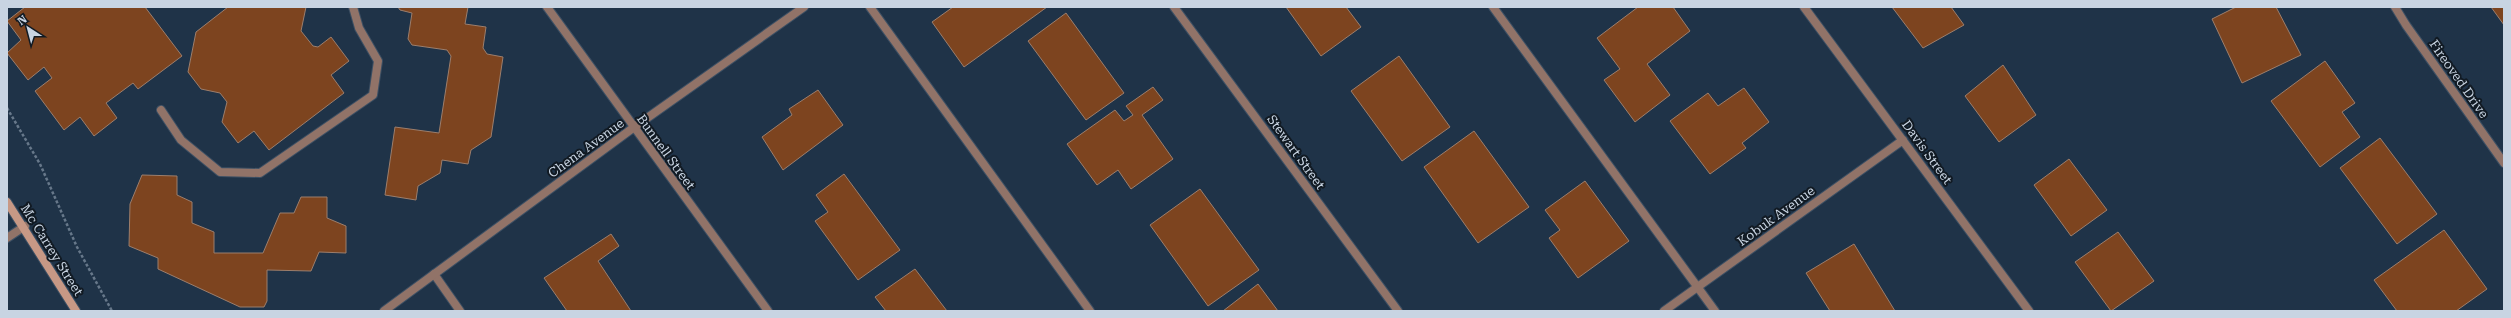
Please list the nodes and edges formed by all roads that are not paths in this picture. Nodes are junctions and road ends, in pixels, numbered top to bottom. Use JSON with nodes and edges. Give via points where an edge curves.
{"nodes":[{"id":1,"x":353,"y":7,"type":"edge"},
{"id":2,"x":547,"y":7,"type":"edge"},
{"id":3,"x":804,"y":7,"type":"edge"},
{"id":4,"x":870,"y":7,"type":"edge"},
{"id":5,"x":1174,"y":7,"type":"edge"},
{"id":6,"x":1493,"y":7,"type":"edge"},
{"id":7,"x":1804,"y":7,"type":"edge"},
{"id":8,"x":2396,"y":7,"type":"edge"},
{"id":9,"x":161,"y":110,"type":"dead end"},
{"id":10,"x":633,"y":128,"type":"junction"},
{"id":11,"x":1903,"y":140,"type":"junction"},
{"id":12,"x":2504,"y":163,"type":"edge"},
{"id":13,"x":7,"y":202,"type":"edge"},
{"id":14,"x":25,"y":226,"type":"junction"},
{"id":15,"x":7,"y":238,"type":"edge"},
{"id":16,"x":434,"y":274,"type":"junction"},
{"id":17,"x":1698,"y":287,"type":"junction"},
{"id":18,"x":76,"y":311,"type":"edge"},
{"id":19,"x":384,"y":311,"type":"edge"},
{"id":20,"x":460,"y":311,"type":"edge"},
{"id":21,"x":768,"y":311,"type":"edge"},
{"id":22,"x":1090,"y":311,"type":"edge"},
{"id":23,"x":1398,"y":311,"type":"edge"},
{"id":24,"x":1664,"y":311,"type":"edge"},
{"id":25,"x":1715,"y":311,"type":"edge"},
{"id":26,"x":2029,"y":311,"type":"edge"}],
"edges":[{"from":1,"to":9,"type":"street","via":[[359,28],[378,61],[373,95],[260,173],[220,172],[181,140]]},
{"from":2,"to":10,"type":"street","name":"Bunnell Street"},
{"from":3,"to":10,"type":"street","name":"Chena Avenue"},
{"from":4,"to":22,"type":"street"},
{"from":5,"to":23,"type":"street","name":"Stewart Street"},
{"from":6,"to":17,"type":"street"},
{"from":7,"to":11,"type":"street","name":"Davis Street"},
{"from":8,"to":12,"type":"street","name":"Fireoved Drive","via":[[2406,25]]},
{"from":10,"to":16,"type":"street","name":"Chena Avenue"},
{"from":10,"to":21,"type":"street","name":"Bunnell Street"},
{"from":11,"to":17,"type":"street","name":"Kobuk Avenue"},
{"from":11,"to":26,"type":"street","name":"Davis Street"},
{"from":13,"to":14,"type":"street","name":"Mc Carrey Street"},
{"from":14,"to":15,"type":"street"},
{"from":14,"to":18,"type":"street","name":"Mc Carrey Street"},
{"from":16,"to":19,"type":"street","name":"Chena Avenue"},
{"from":16,"to":20,"type":"street"},
{"from":17,"to":24,"type":"street","name":"Kobuk Avenue"},
{"from":17,"to":25,"type":"street"}]}
